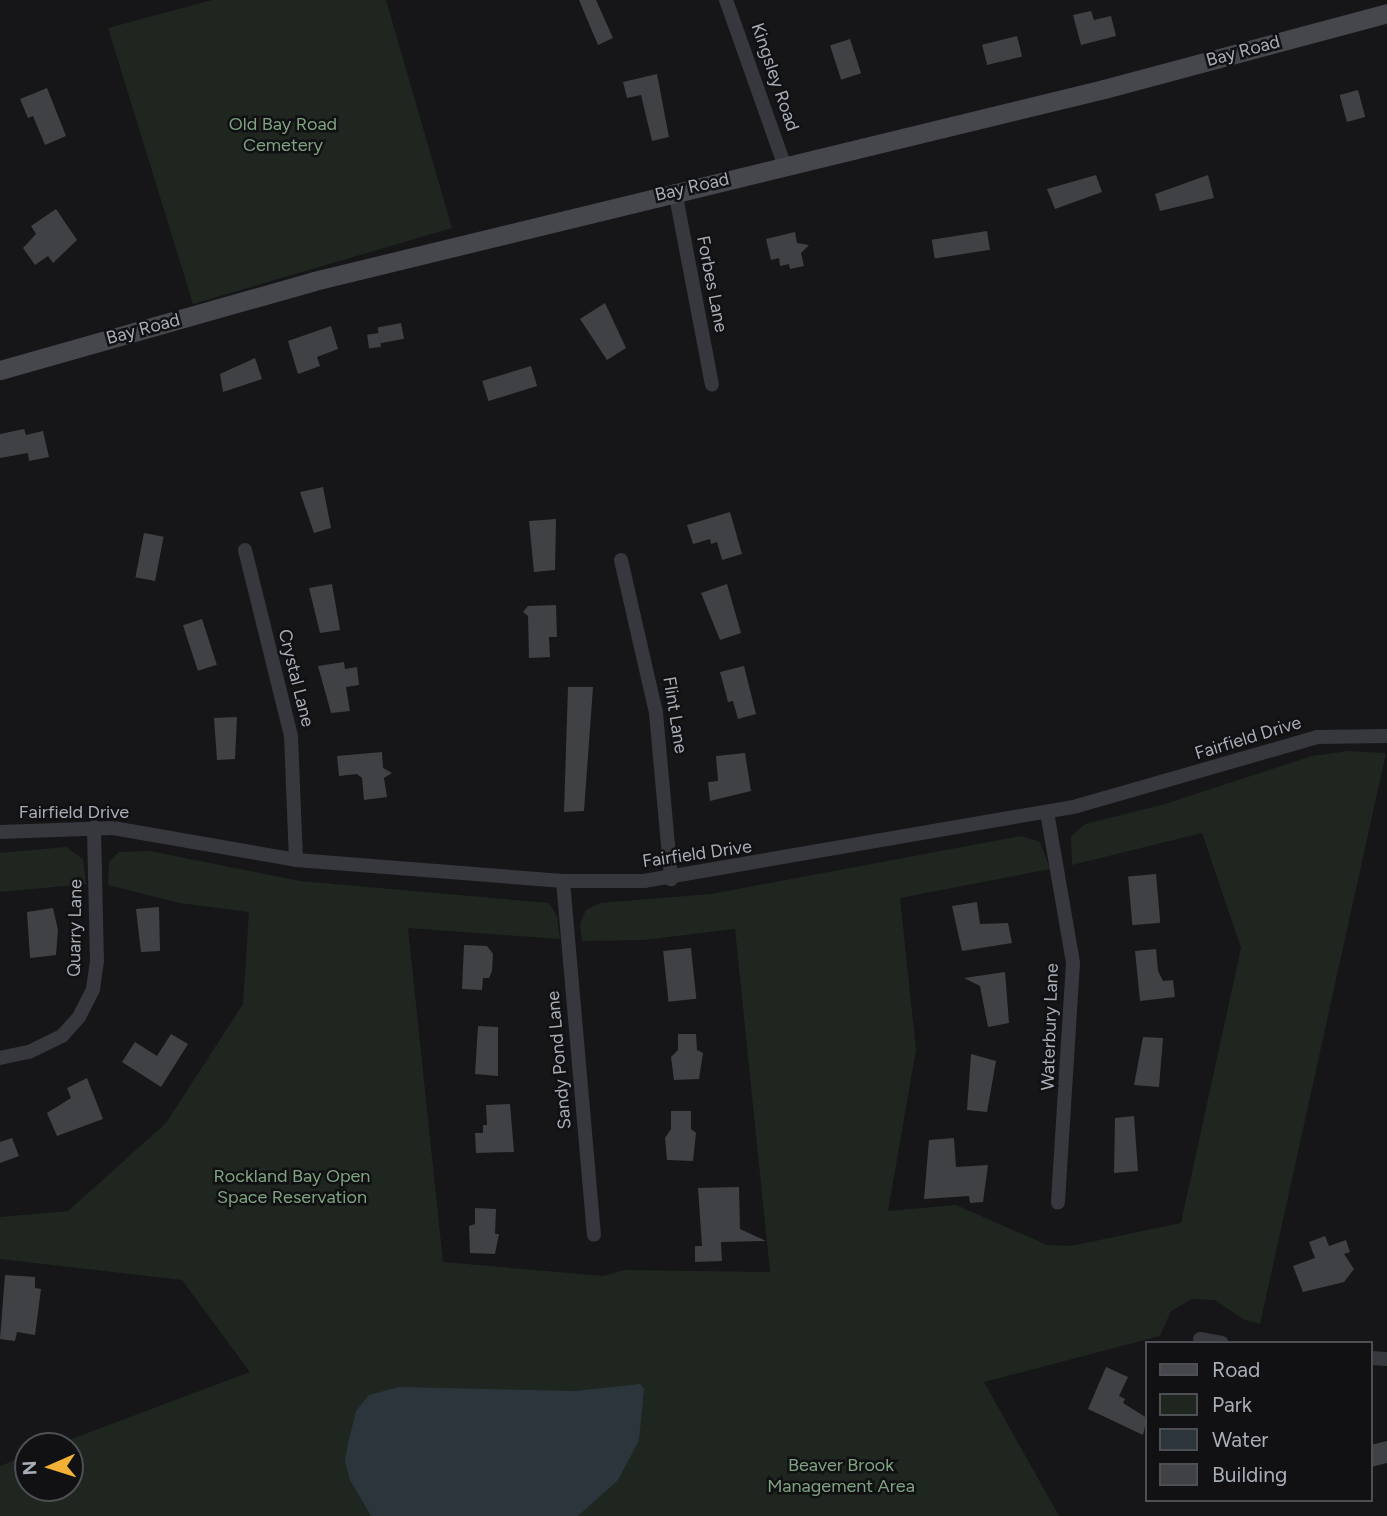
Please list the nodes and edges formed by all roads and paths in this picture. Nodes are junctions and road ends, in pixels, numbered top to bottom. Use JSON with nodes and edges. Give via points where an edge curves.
{"nodes":[{"id":1,"x":726,"y":0,"type":"edge"},
{"id":2,"x":1387,"y":13,"type":"edge"},
{"id":3,"x":785,"y":167,"type":"junction"},
{"id":4,"x":675,"y":191,"type":"junction"},
{"id":5,"x":0,"y":370,"type":"edge"},
{"id":6,"x":712,"y":385,"type":"dead end"},
{"id":7,"x":245,"y":551,"type":"dead end"},
{"id":8,"x":621,"y":560,"type":"dead end"},
{"id":9,"x":1387,"y":736,"type":"edge"},
{"id":10,"x":1047,"y":812,"type":"junction"},
{"id":11,"x":94,"y":827,"type":"junction"},
{"id":12,"x":0,"y":832,"type":"edge"},
{"id":13,"x":296,"y":860,"type":"junction"},
{"id":14,"x":671,"y":879,"type":"junction"},
{"id":15,"x":563,"y":881,"type":"junction"},
{"id":16,"x":0,"y":1058,"type":"edge"},
{"id":17,"x":1058,"y":1203,"type":"dead end"},
{"id":18,"x":594,"y":1234,"type":"dead end"},
{"id":19,"x":1200,"y":1339,"type":"dead end"},
{"id":20,"x":1211,"y":1341,"type":"edge"}],
"edges":[{"from":1,"to":3,"type":"street","name":"Kingsley Road"},
{"from":2,"to":3,"type":"main road","name":"Bay Road"},
{"from":3,"to":4,"type":"main road","name":"Bay Road"},
{"from":4,"to":5,"type":"main road","name":"Bay Road","via":[[314,281]]},
{"from":4,"to":6,"type":"street","name":"Forbes Lane"},
{"from":7,"to":13,"type":"street","name":"Crystal Lane","via":[[291,736]]},
{"from":8,"to":14,"type":"street","name":"Flint Lane","via":[[656,713]]},
{"from":9,"to":10,"type":"street","name":"Fairfield Drive","via":[[1307,739],[1158,786]]},
{"from":10,"to":14,"type":"street","name":"Fairfield Drive"},
{"from":10,"to":17,"type":"street","name":"Waterbury Lane","via":[[1073,963]]},
{"from":11,"to":12,"type":"street","name":"Fairfield Drive"},
{"from":11,"to":13,"type":"street","name":"Fairfield Drive"},
{"from":11,"to":16,"type":"street","name":"Quarry Lane","via":[[97,962],[93,989],[79,1017],[62,1036],[29,1052]]},
{"from":13,"to":15,"type":"street","name":"Fairfield Drive"},
{"from":14,"to":15,"type":"street","name":"Fairfield Drive"},
{"from":15,"to":18,"type":"street","name":"Sandy Pond Lane"},
{"from":19,"to":20,"type":"street"}]}
